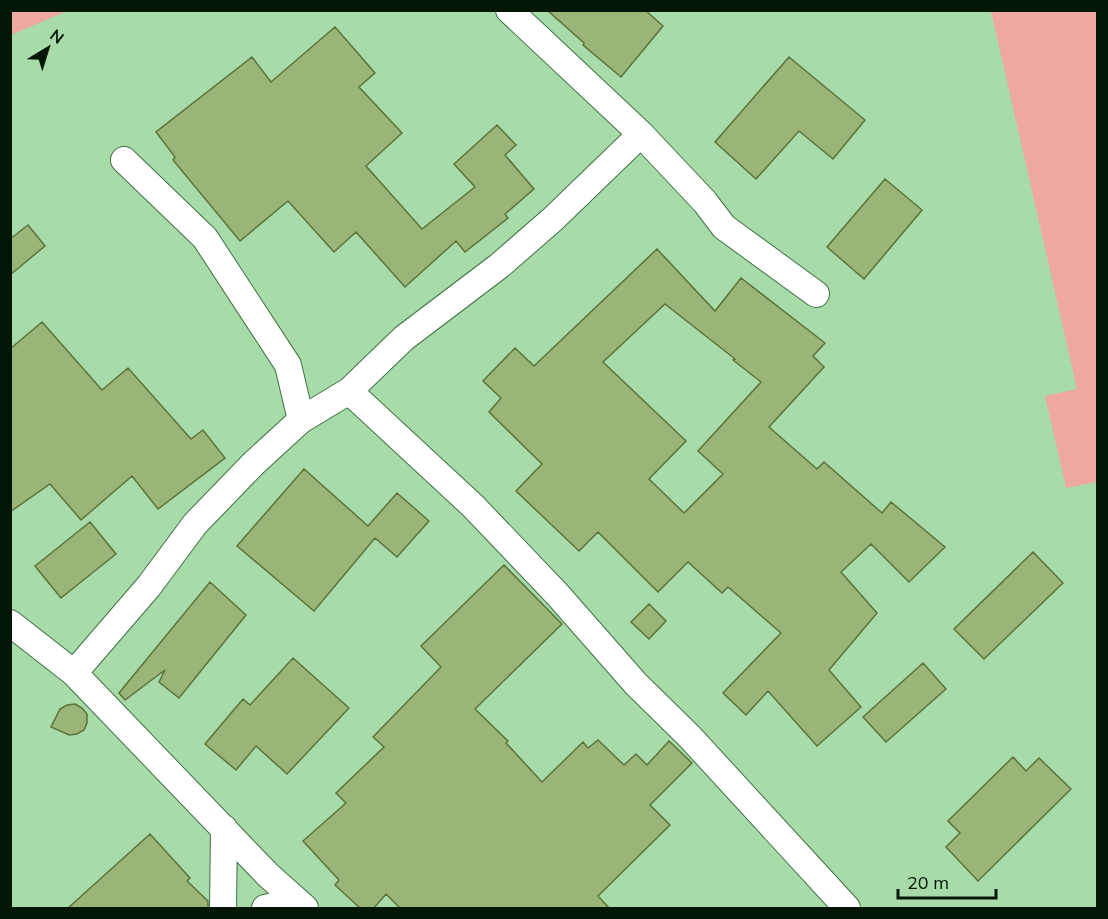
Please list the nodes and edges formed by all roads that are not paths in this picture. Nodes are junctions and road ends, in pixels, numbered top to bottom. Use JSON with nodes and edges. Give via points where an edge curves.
{"nodes":[{"id":1,"x":508,"y":10,"type":"edge"},
{"id":2,"x":641,"y":134,"type":"junction"},
{"id":3,"x":124,"y":160,"type":"dead end"},
{"id":4,"x":816,"y":294,"type":"dead end"},
{"id":5,"x":349,"y":391,"type":"junction"},
{"id":6,"x":301,"y":420,"type":"junction"},
{"id":7,"x":10,"y":623,"type":"edge"},
{"id":8,"x":74,"y":673,"type":"junction"},
{"id":9,"x":224,"y":828,"type":"junction"},
{"id":10,"x":301,"y":905,"type":"edge"},
{"id":11,"x":223,"y":909,"type":"edge"},
{"id":12,"x":265,"y":909,"type":"edge"},
{"id":13,"x":847,"y":909,"type":"edge"}],
"edges":[{"from":1,"to":2,"type":"street"},
{"from":2,"to":4,"type":"street","via":[[724,226]]},
{"from":2,"to":5,"type":"street","via":[[553,219],[499,266],[404,338]]},
{"from":3,"to":6,"type":"street","via":[[205,238],[288,365]]},
{"from":5,"to":6,"type":"street"},
{"from":5,"to":13,"type":"street","via":[[473,506]]},
{"from":6,"to":8,"type":"street","via":[[195,524],[149,586]]},
{"from":7,"to":8,"type":"street"},
{"from":8,"to":9,"type":"street"},
{"from":9,"to":10,"type":"street"},
{"from":9,"to":11,"type":"street"},
{"from":10,"to":12,"type":"street"}]}
